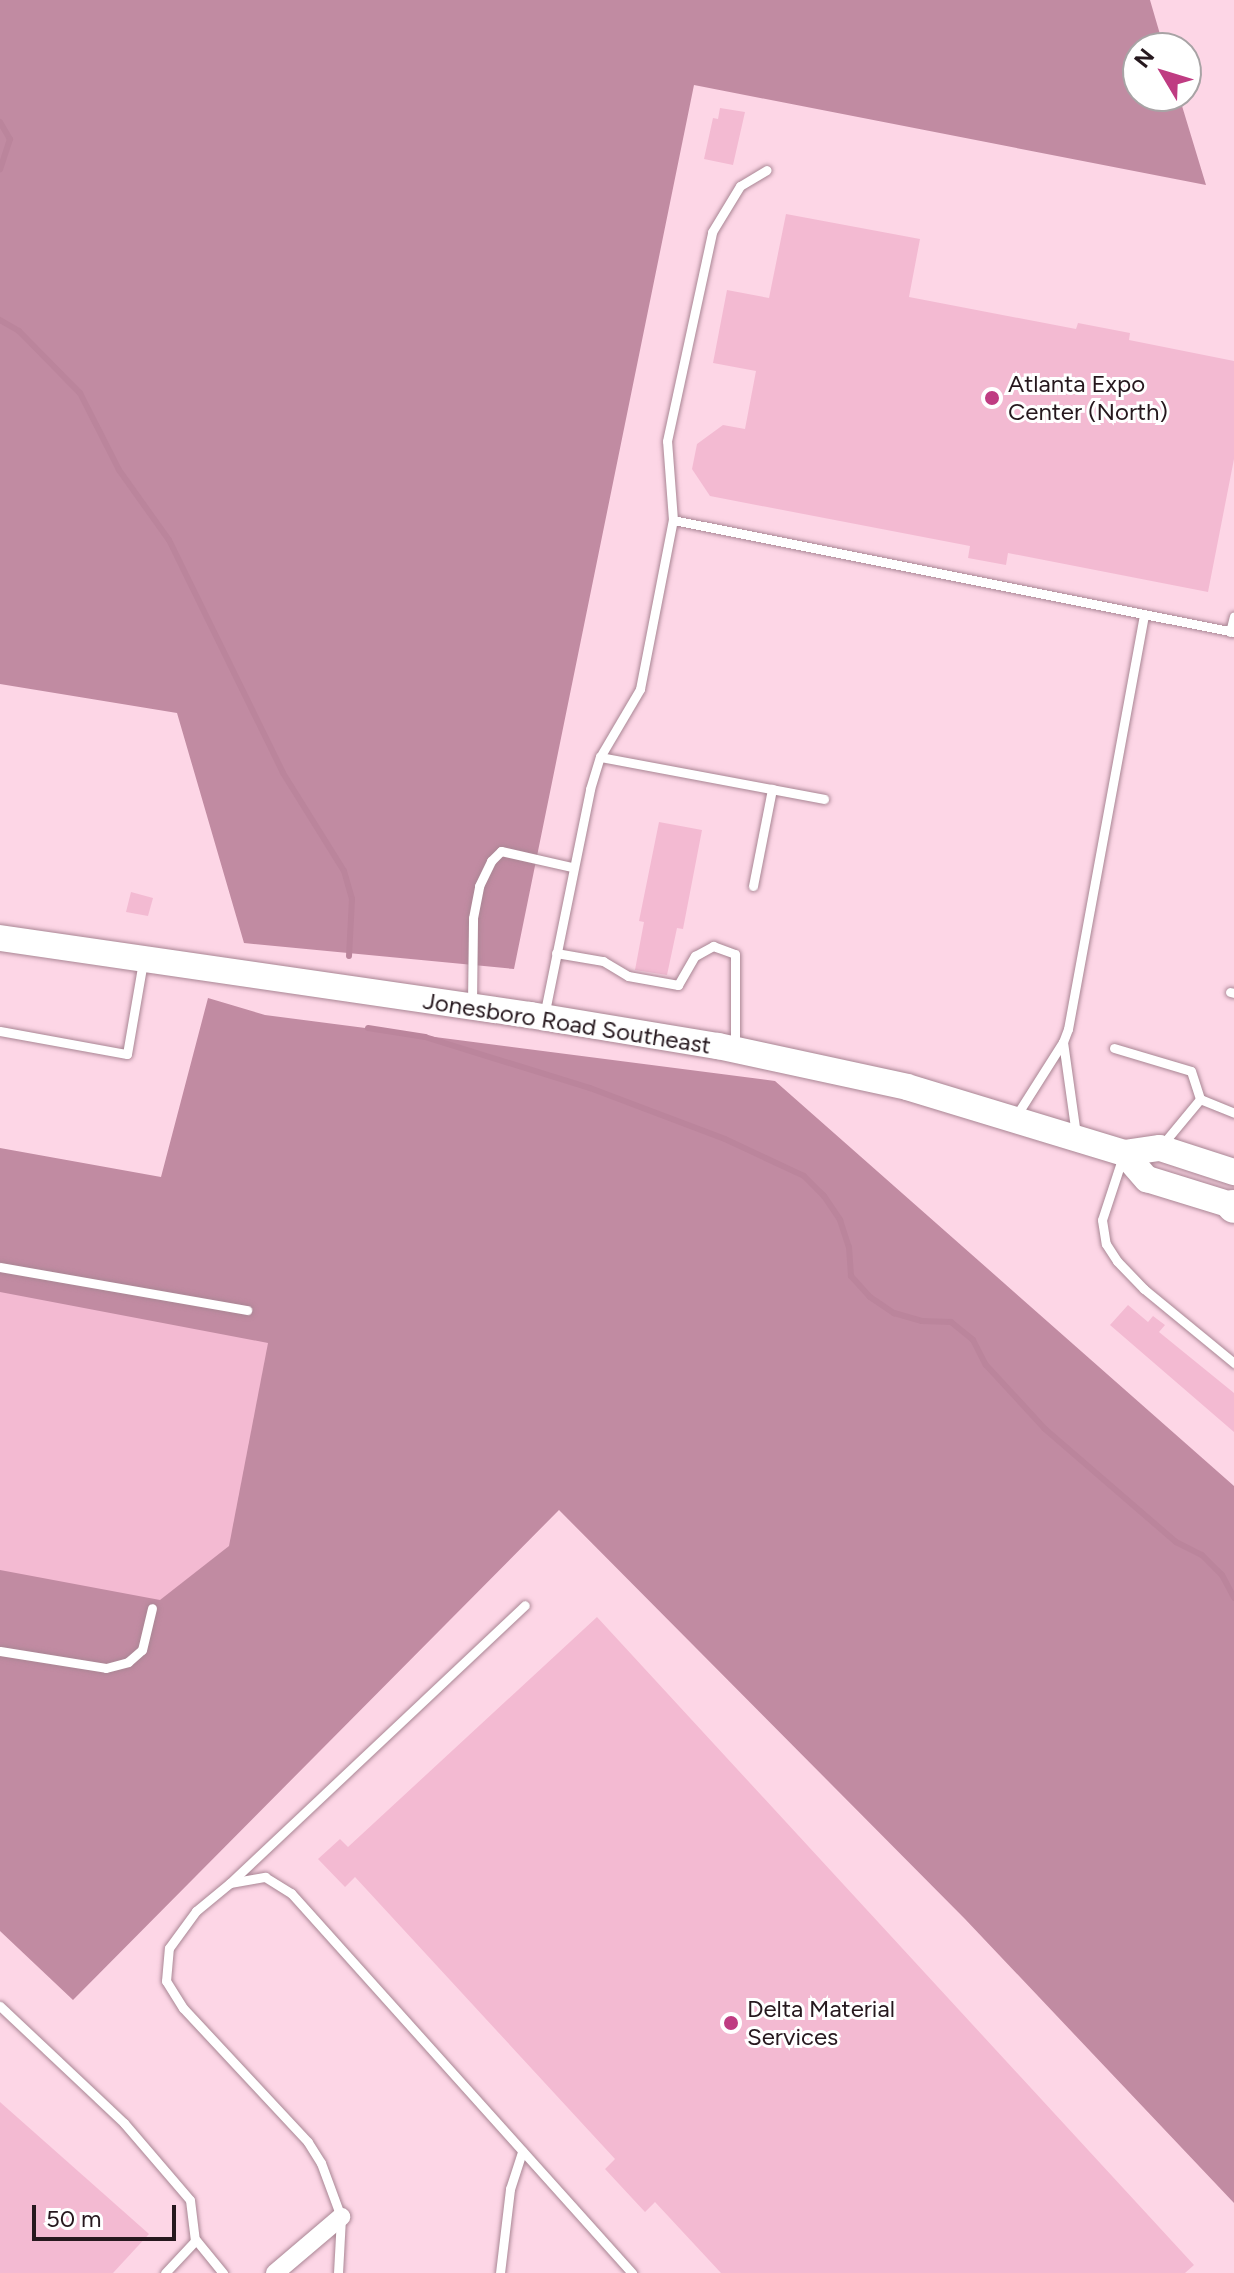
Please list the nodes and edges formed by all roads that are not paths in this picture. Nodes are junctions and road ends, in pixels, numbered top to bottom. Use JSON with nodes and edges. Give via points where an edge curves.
{"nodes":[{"id":1,"x":767,"y":170,"type":"dead end"},
{"id":2,"x":673,"y":520,"type":"junction"},
{"id":3,"x":1144,"y":615,"type":"junction"},
{"id":4,"x":1234,"y":616,"type":"edge"},
{"id":5,"x":1232,"y":632,"type":"edge"},
{"id":6,"x":600,"y":757,"type":"junction"},
{"id":7,"x":772,"y":789,"type":"junction"},
{"id":8,"x":824,"y":799,"type":"dead end"},
{"id":9,"x":572,"y":867,"type":"junction"},
{"id":10,"x":753,"y":886,"type":"dead end"},
{"id":11,"x":0,"y":938,"type":"edge"},
{"id":12,"x":556,"y":953,"type":"junction"},
{"id":13,"x":143,"y":960,"type":"junction"},
{"id":14,"x":472,"y":1008,"type":"junction"},
{"id":15,"x":543,"y":1018,"type":"junction"},
{"id":16,"x":0,"y":1031,"type":"edge"},
{"id":17,"x":1063,"y":1042,"type":"junction"},
{"id":18,"x":1114,"y":1048,"type":"dead end"},
{"id":19,"x":735,"y":1050,"type":"junction"},
{"id":20,"x":1200,"y":1099,"type":"junction"},
{"id":21,"x":1234,"y":1113,"type":"edge"},
{"id":22,"x":1013,"y":1119,"type":"junction"},
{"id":23,"x":1077,"y":1138,"type":"junction"},
{"id":24,"x":1160,"y":1148,"type":"junction"},
{"id":25,"x":1124,"y":1153,"type":"junction"},
{"id":26,"x":1234,"y":1172,"type":"edge"},
{"id":27,"x":1234,"y":1206,"type":"edge"},
{"id":28,"x":0,"y":1267,"type":"edge"},
{"id":29,"x":247,"y":1310,"type":"dead end"},
{"id":30,"x":1234,"y":1363,"type":"edge"},
{"id":31,"x":525,"y":1605,"type":"dead end"},
{"id":32,"x":152,"y":1608,"type":"dead end"},
{"id":33,"x":0,"y":1651,"type":"edge"},
{"id":34,"x":230,"y":1883,"type":"junction"},
{"id":35,"x":0,"y":2006,"type":"edge"},
{"id":36,"x":522,"y":2151,"type":"junction"},
{"id":37,"x":341,"y":2217,"type":"junction"},
{"id":38,"x":195,"y":2241,"type":"junction"},
{"id":39,"x":165,"y":2273,"type":"edge"},
{"id":40,"x":223,"y":2273,"type":"edge"},
{"id":41,"x":275,"y":2273,"type":"edge"},
{"id":42,"x":338,"y":2273,"type":"edge"},
{"id":43,"x":500,"y":2273,"type":"edge"},
{"id":44,"x":632,"y":2273,"type":"edge"}],
"edges":[{"from":1,"to":2,"type":"lane","via":[[740,186],[712,232],[667,441]]},
{"from":2,"to":3,"type":"lane"},
{"from":2,"to":6,"type":"lane","via":[[640,689]]},
{"from":3,"to":5,"type":"lane"},
{"from":3,"to":17,"type":"lane"},
{"from":4,"to":5,"type":"lane"},
{"from":6,"to":7,"type":"lane"},
{"from":6,"to":9,"type":"lane"},
{"from":7,"to":8,"type":"lane"},
{"from":7,"to":10,"type":"lane"},
{"from":9,"to":12,"type":"lane"},
{"from":9,"to":14,"type":"lane","via":[[501,851],[491,861],[473,918]]},
{"from":11,"to":13,"type":"main road","name":"Jonesboro Road Southeast"},
{"from":12,"to":15,"type":"lane"},
{"from":12,"to":19,"type":"lane","via":[[603,961],[628,976],[678,985],[695,956],[713,946],[735,954]]},
{"from":13,"to":14,"type":"main road","name":"Jonesboro Road Southeast"},
{"from":13,"to":16,"type":"lane","via":[[127,1054]]},
{"from":14,"to":15,"type":"main road","name":"Jonesboro Road Southeast"},
{"from":15,"to":19,"type":"main road","name":"Jonesboro Road Southeast"},
{"from":17,"to":22,"type":"lane"},
{"from":17,"to":23,"type":"lane"},
{"from":18,"to":20,"type":"lane","via":[[1191,1071]]},
{"from":19,"to":22,"type":"main road","name":"Jonesboro Road Southeast","via":[[907,1087]]},
{"from":20,"to":21,"type":"lane"},
{"from":20,"to":24,"type":"lane"},
{"from":22,"to":23,"type":"main road","name":"Jonesboro Road Southeast"},
{"from":23,"to":25,"type":"main road","name":"Jonesboro Road Southeast"},
{"from":24,"to":25,"type":"main road","name":"Jonesboro Road Southeast"},
{"from":24,"to":26,"type":"main road","name":"Jonesboro Road Southeast"},
{"from":25,"to":27,"type":"main road","name":"Jonesboro Road Southeast","via":[[1147,1179]]},
{"from":25,"to":30,"type":"lane","via":[[1102,1220],[1106,1244],[1144,1289]]},
{"from":28,"to":29,"type":"lane"},
{"from":31,"to":34,"type":"lane"},
{"from":32,"to":33,"type":"lane","via":[[142,1650],[128,1662],[106,1668]]},
{"from":34,"to":36,"type":"lane","via":[[265,1877],[291,1893]]},
{"from":34,"to":37,"type":"lane","via":[[196,1911],[169,1948],[166,1981],[183,2008],[308,2142],[330,2180]]},
{"from":35,"to":38,"type":"lane","via":[[124,2123],[190,2200]]},
{"from":36,"to":43,"type":"lane","via":[[510,2189]]},
{"from":36,"to":44,"type":"lane"},
{"from":37,"to":41,"type":"street"},
{"from":37,"to":42,"type":"lane"},
{"from":38,"to":39,"type":"lane"},
{"from":38,"to":40,"type":"lane"}]}
